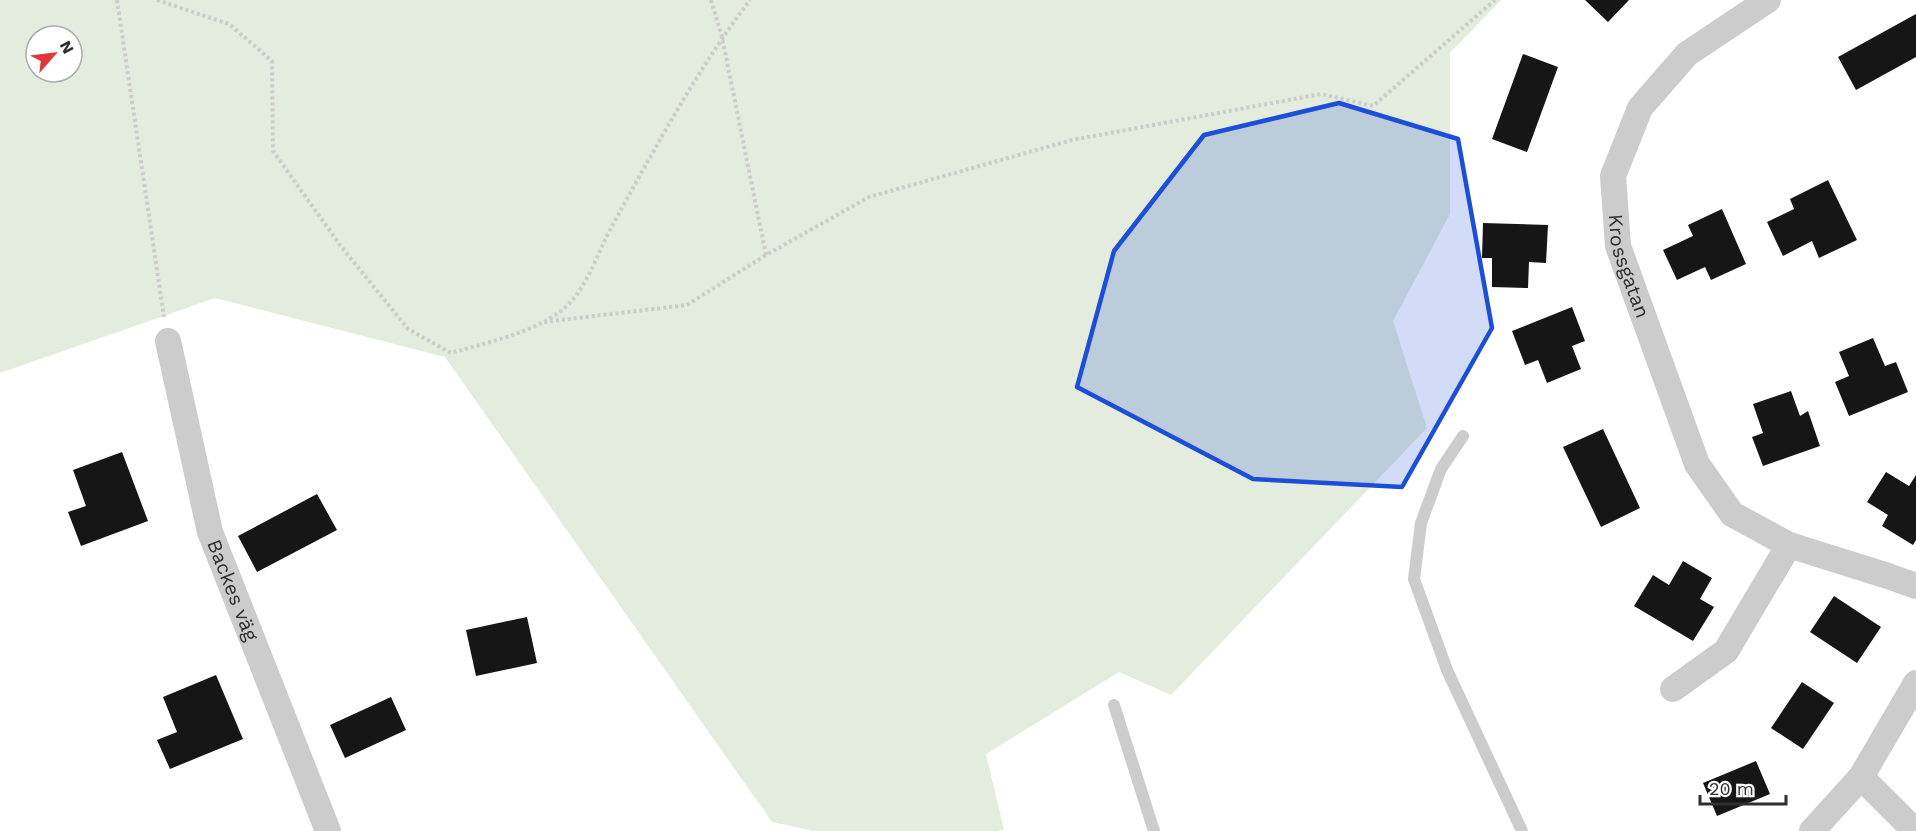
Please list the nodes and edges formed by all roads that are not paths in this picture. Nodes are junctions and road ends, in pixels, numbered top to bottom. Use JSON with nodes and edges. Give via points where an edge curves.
{"nodes":[{"id":1,"x":1768,"y":0,"type":"edge"},
{"id":2,"x":168,"y":341,"type":"road end"},
{"id":3,"x":1463,"y":436,"type":"dead end"},
{"id":4,"x":1789,"y":545,"type":"junction"},
{"id":5,"x":1916,"y":586,"type":"edge"},
{"id":6,"x":1916,"y":683,"type":"edge"},
{"id":7,"x":1673,"y":689,"type":"dead end"},
{"id":8,"x":1114,"y":705,"type":"dead end"},
{"id":9,"x":1861,"y":777,"type":"junction"},
{"id":10,"x":328,"y":831,"type":"edge"},
{"id":11,"x":1154,"y":831,"type":"edge"},
{"id":12,"x":1522,"y":831,"type":"edge"},
{"id":13,"x":1812,"y":831,"type":"edge"},
{"id":14,"x":1915,"y":831,"type":"edge"}],
"edges":[{"from":1,"to":4,"type":"street","name":"Krossgatan","via":[[1687,54],[1640,108],[1613,176],[1618,246],[1697,464],[1732,514]]},
{"from":2,"to":10,"type":"street","name":"Backes väg","via":[[210,532]]},
{"from":3,"to":12,"type":"lane","via":[[1441,469],[1421,523],[1414,579],[1447,670]]},
{"from":4,"to":5,"type":"street","name":"Krossgatan"},
{"from":4,"to":7,"type":"street","via":[[1726,651]]},
{"from":6,"to":9,"type":"street"},
{"from":8,"to":11,"type":"lane"},
{"from":9,"to":13,"type":"street"},
{"from":9,"to":14,"type":"street"}]}
